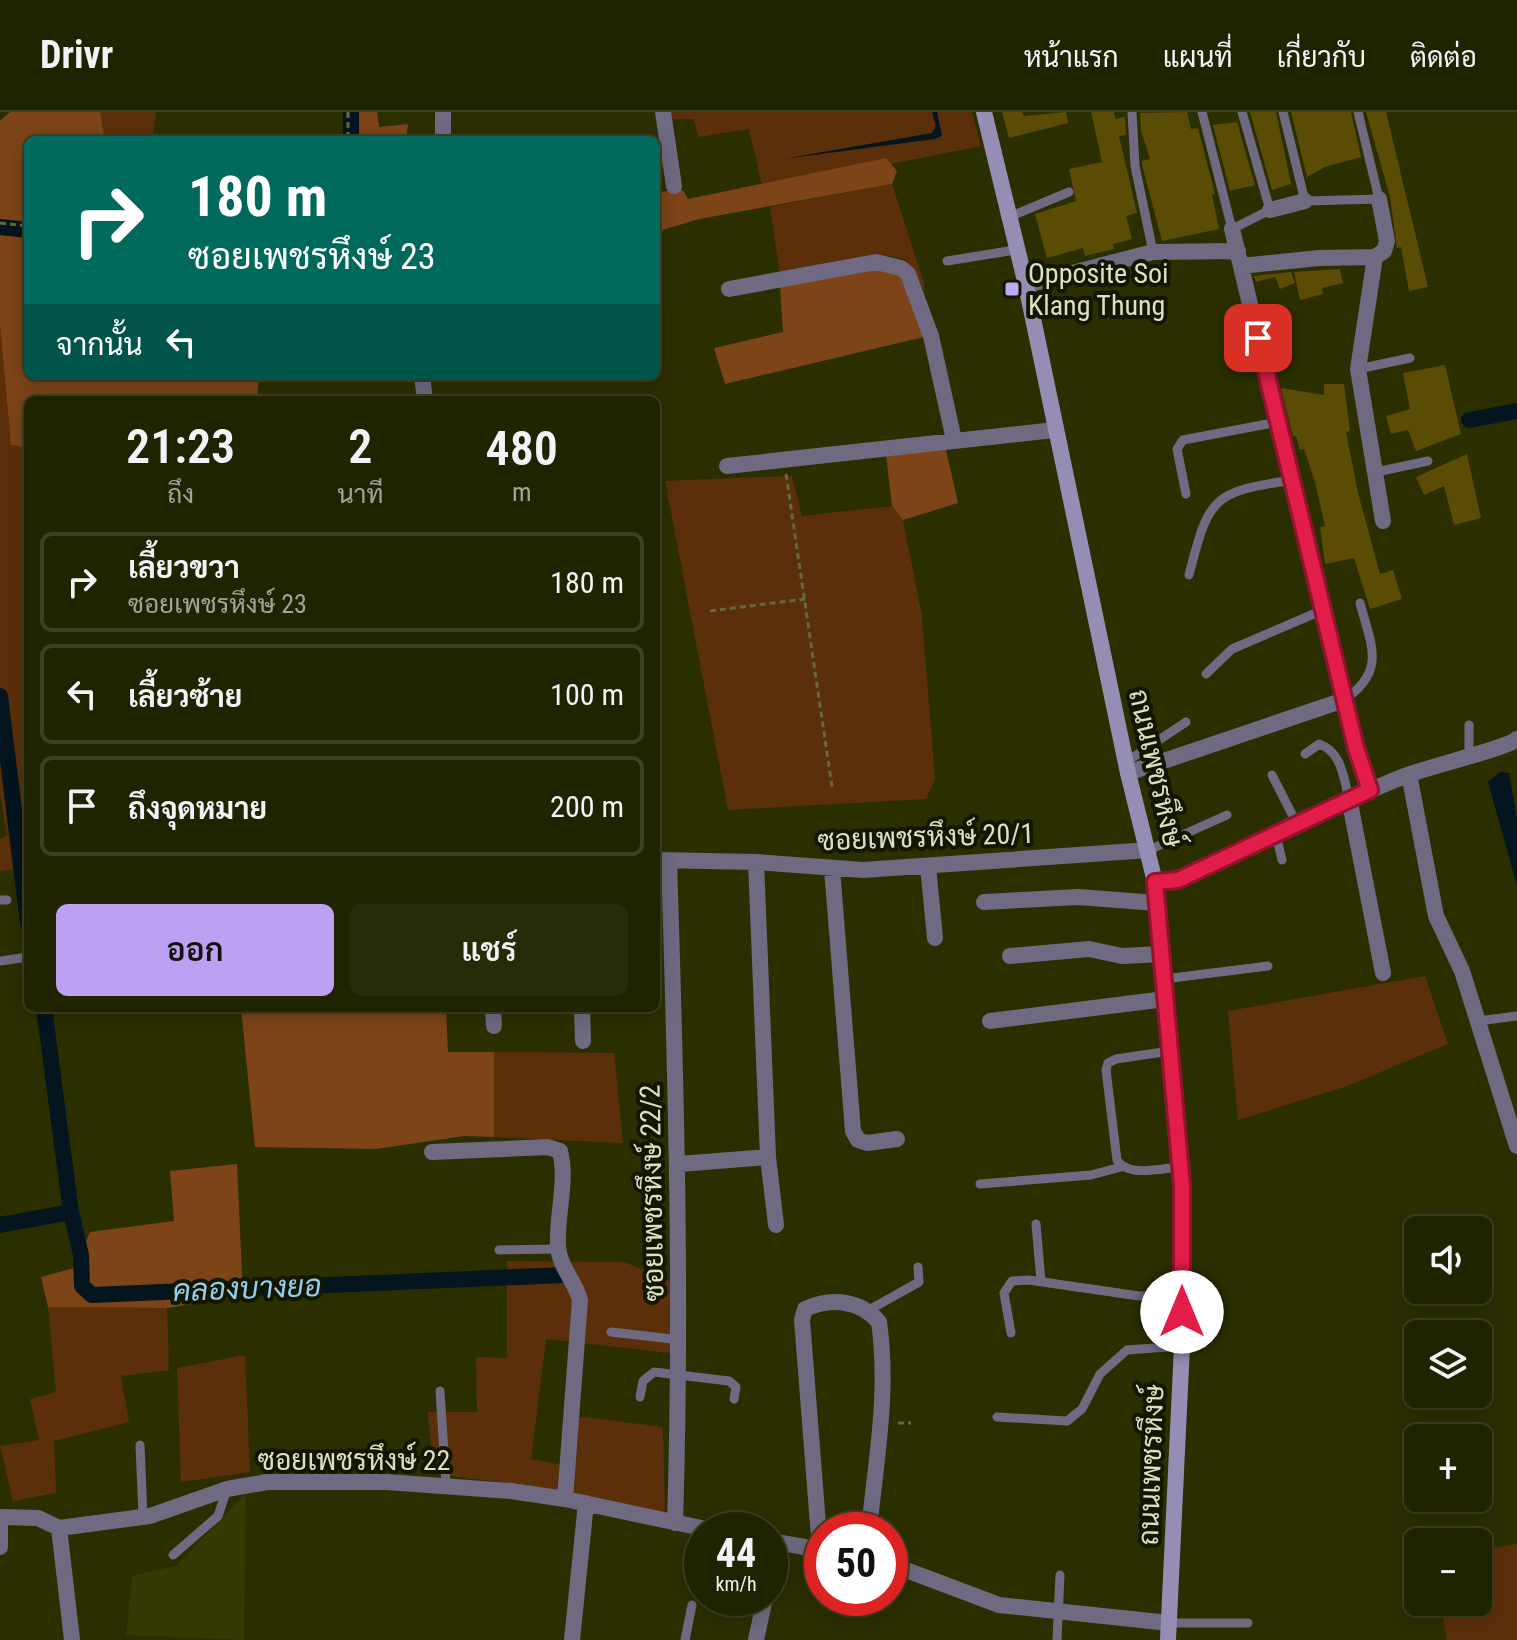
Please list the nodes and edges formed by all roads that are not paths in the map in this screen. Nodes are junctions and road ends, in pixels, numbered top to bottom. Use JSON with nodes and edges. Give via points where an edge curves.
{"nodes":[{"id":1,"x":443,"y":112,"type":"edge"},
{"id":2,"x":663,"y":112,"type":"edge"},
{"id":3,"x":984,"y":112,"type":"edge"},
{"id":4,"x":1132,"y":112,"type":"edge"},
{"id":5,"x":1202,"y":112,"type":"edge"},
{"id":6,"x":1242,"y":112,"type":"edge"},
{"id":7,"x":1283,"y":112,"type":"edge"},
{"id":8,"x":1358,"y":112,"type":"edge"},
{"id":9,"x":443,"y":136,"type":"edge"},
{"id":10,"x":674,"y":186,"type":"dead end"},
{"id":11,"x":1069,"y":192,"type":"dead end"},
{"id":12,"x":1379,"y":199,"type":"junction"},
{"id":13,"x":1305,"y":201,"type":"junction"},
{"id":14,"x":1270,"y":210,"type":"junction"},
{"id":15,"x":1009,"y":217,"type":"junction"},
{"id":16,"x":1232,"y":229,"type":"junction"},
{"id":17,"x":1015,"y":250,"type":"junction"},
{"id":18,"x":1153,"y":252,"type":"junction"},
{"id":19,"x":1375,"y":257,"type":"junction"},
{"id":20,"x":1239,"y":258,"type":"junction"},
{"id":21,"x":947,"y":261,"type":"dead end"},
{"id":22,"x":1026,"y":285,"type":"junction"},
{"id":23,"x":729,"y":289,"type":"dead end"},
{"id":24,"x":1410,"y":358,"type":"dead end"},
{"id":25,"x":1358,"y":369,"type":"junction"},
{"id":26,"x":1278,"y":422,"type":"junction"},
{"id":27,"x":1054,"y":430,"type":"junction"},
{"id":28,"x":954,"y":440,"type":"junction"},
{"id":29,"x":1428,"y":461,"type":"dead end"},
{"id":30,"x":727,"y":466,"type":"dead end"},
{"id":31,"x":1376,"y":472,"type":"junction"},
{"id":32,"x":1292,"y":480,"type":"junction"},
{"id":33,"x":1186,"y":494,"type":"dead end"},
{"id":34,"x":1383,"y":521,"type":"dead end"},
{"id":35,"x":1189,"y":575,"type":"dead end"},
{"id":36,"x":1360,"y":603,"type":"dead end"},
{"id":37,"x":1323,"y":610,"type":"junction"},
{"id":38,"x":1206,"y":674,"type":"dead end"},
{"id":39,"x":1344,"y":700,"type":"junction"},
{"id":40,"x":1186,"y":722,"type":"dead end"},
{"id":41,"x":1469,"y":725,"type":"dead end"},
{"id":42,"x":1517,"y":739,"type":"edge"},
{"id":43,"x":1305,"y":754,"type":"dead end"},
{"id":44,"x":1469,"y":754,"type":"junction"},
{"id":45,"x":1127,"y":768,"type":"junction"},
{"id":46,"x":1409,"y":774,"type":"junction"},
{"id":47,"x":1272,"y":775,"type":"dead end"},
{"id":48,"x":1370,"y":790,"type":"junction"},
{"id":49,"x":1349,"y":798,"type":"junction"},
{"id":50,"x":1227,"y":815,"type":"dead end"},
{"id":51,"x":1298,"y":826,"type":"junction"},
{"id":52,"x":1276,"y":835,"type":"junction"},
{"id":53,"x":1149,"y":850,"type":"junction"},
{"id":54,"x":1282,"y":860,"type":"dead end"},
{"id":55,"x":663,"y":861,"type":"edge"},
{"id":56,"x":756,"y":862,"type":"junction"},
{"id":57,"x":928,"y":866,"type":"junction"},
{"id":58,"x":832,"y":869,"type":"junction"},
{"id":59,"x":1155,"y":882,"type":"junction"},
{"id":60,"x":984,"y":902,"type":"dead end"},
{"id":61,"x":1157,"y":903,"type":"junction"},
{"id":62,"x":935,"y":938,"type":"dead end"},
{"id":63,"x":1162,"y":954,"type":"junction"},
{"id":64,"x":1010,"y":956,"type":"dead end"},
{"id":65,"x":24,"y":958,"type":"edge"},
{"id":66,"x":0,"y":961,"type":"edge"},
{"id":67,"x":1268,"y":966,"type":"dead end"},
{"id":68,"x":1383,"y":973,"type":"dead end"},
{"id":69,"x":1164,"y":979,"type":"junction"},
{"id":70,"x":1165,"y":999,"type":"junction"},
{"id":71,"x":493,"y":1012,"type":"edge"},
{"id":72,"x":582,"y":1012,"type":"edge"},
{"id":73,"x":1517,"y":1016,"type":"edge"},
{"id":74,"x":990,"y":1021,"type":"dead end"},
{"id":75,"x":1478,"y":1021,"type":"junction"},
{"id":76,"x":494,"y":1026,"type":"dead end"},
{"id":77,"x":583,"y":1041,"type":"dead end"},
{"id":78,"x":1170,"y":1051,"type":"junction"},
{"id":79,"x":897,"y":1139,"type":"dead end"},
{"id":80,"x":1517,"y":1146,"type":"edge"},
{"id":81,"x":432,"y":1152,"type":"dead end"},
{"id":82,"x":768,"y":1157,"type":"junction"},
{"id":83,"x":680,"y":1164,"type":"junction"},
{"id":84,"x":1121,"y":1167,"type":"junction"},
{"id":85,"x":1181,"y":1167,"type":"junction"},
{"id":86,"x":980,"y":1184,"type":"dead end"},
{"id":87,"x":1036,"y":1224,"type":"dead end"},
{"id":88,"x":776,"y":1225,"type":"dead end"},
{"id":89,"x":558,"y":1249,"type":"junction"},
{"id":90,"x":499,"y":1250,"type":"dead end"},
{"id":91,"x":918,"y":1267,"type":"dead end"},
{"id":92,"x":1041,"y":1281,"type":"junction"},
{"id":93,"x":1182,"y":1295,"type":"junction"},
{"id":94,"x":869,"y":1310,"type":"junction"},
{"id":95,"x":611,"y":1332,"type":"dead end"},
{"id":96,"x":1011,"y":1333,"type":"dead end"},
{"id":97,"x":681,"y":1340,"type":"junction"},
{"id":98,"x":1182,"y":1346,"type":"junction"},
{"id":99,"x":680,"y":1373,"type":"junction"},
{"id":100,"x":440,"y":1391,"type":"dead end"},
{"id":101,"x":640,"y":1397,"type":"dead end"},
{"id":102,"x":734,"y":1399,"type":"dead end"},
{"id":103,"x":997,"y":1417,"type":"dead end"},
{"id":104,"x":140,"y":1445,"type":"dead end"},
{"id":105,"x":446,"y":1485,"type":"junction"},
{"id":106,"x":227,"y":1489,"type":"junction"},
{"id":107,"x":565,"y":1499,"type":"junction"},
{"id":108,"x":586,"y":1503,"type":"junction"},
{"id":109,"x":818,"y":1512,"type":"edge"},
{"id":110,"x":871,"y":1512,"type":"edge"},
{"id":111,"x":143,"y":1517,"type":"junction"},
{"id":112,"x":0,"y":1518,"type":"edge"},
{"id":113,"x":675,"y":1523,"type":"junction"},
{"id":114,"x":684,"y":1525,"type":"edge"},
{"id":115,"x":59,"y":1528,"type":"junction"},
{"id":116,"x":0,"y":1547,"type":"edge"},
{"id":117,"x":173,"y":1555,"type":"dead end"},
{"id":118,"x":908,"y":1571,"type":"edge"},
{"id":119,"x":1060,"y":1575,"type":"dead end"},
{"id":120,"x":1058,"y":1613,"type":"junction"},
{"id":121,"x":690,"y":1616,"type":"edge"},
{"id":122,"x":761,"y":1616,"type":"edge"},
{"id":123,"x":1248,"y":1623,"type":"dead end"},
{"id":124,"x":1169,"y":1632,"type":"edge"},
{"id":125,"x":72,"y":1640,"type":"edge"},
{"id":126,"x":572,"y":1640,"type":"edge"},
{"id":127,"x":685,"y":1640,"type":"edge"},
{"id":128,"x":756,"y":1640,"type":"edge"},
{"id":129,"x":1057,"y":1640,"type":"edge"}],
"edges":[{"from":1,"to":9,"type":"street"},
{"from":2,"to":10,"type":"street"},
{"from":3,"to":15,"type":"main road","name":"ถนนเพชรหึงษ์"},
{"from":4,"to":18,"type":"lane","via":[[1135,166]]},
{"from":5,"to":16,"type":"lane"},
{"from":6,"to":14,"type":"lane"},
{"from":7,"to":13,"type":"lane"},
{"from":8,"to":12,"type":"lane"},
{"from":11,"to":15,"type":"lane"},
{"from":12,"to":13,"type":"lane"},
{"from":12,"to":19,"type":"street","via":[[1387,241]]},
{"from":13,"to":14,"type":"street"},
{"from":14,"to":16,"type":"lane"},
{"from":15,"to":17,"type":"main road","name":"ถนนเพชรหึงษ์"},
{"from":16,"to":20,"type":"street"},
{"from":17,"to":21,"type":"lane"},
{"from":17,"to":22,"type":"main road","name":"ถนนเพชรหึงษ์"},
{"from":18,"to":20,"type":"street"},
{"from":18,"to":22,"type":"street"},
{"from":19,"to":20,"type":"street"},
{"from":19,"to":25,"type":"street"},
{"from":20,"to":26,"type":"street"},
{"from":22,"to":27,"type":"main road","name":"ถนนเพชรหึงษ์"},
{"from":23,"to":28,"type":"street","via":[[876,262],[901,268],[931,336]]},
{"from":24,"to":25,"type":"lane"},
{"from":25,"to":31,"type":"street"},
{"from":26,"to":32,"type":"street"},
{"from":26,"to":33,"type":"lane","via":[[1183,440],[1177,449]]},
{"from":27,"to":28,"type":"street"},
{"from":27,"to":45,"type":"main road","name":"ถนนเพชรหึงษ์"},
{"from":28,"to":30,"type":"street"},
{"from":29,"to":31,"type":"lane"},
{"from":31,"to":34,"type":"street"},
{"from":32,"to":35,"type":"lane","via":[[1222,496],[1201,527]]},
{"from":32,"to":37,"type":"street"},
{"from":36,"to":39,"type":"lane","via":[[1374,657],[1361,689]]},
{"from":37,"to":38,"type":"lane","via":[[1232,649]]},
{"from":37,"to":39,"type":"street"},
{"from":39,"to":45,"type":"street"},
{"from":39,"to":48,"type":"street"},
{"from":40,"to":45,"type":"lane"},
{"from":41,"to":44,"type":"lane"},
{"from":42,"to":44,"type":"street","via":[[1511,746]]},
{"from":43,"to":49,"type":"lane","via":[[1319,744],[1328,747],[1337,756]]},
{"from":44,"to":46,"type":"street"},
{"from":45,"to":53,"type":"main road","name":"ถนนเพชรหึงษ์"},
{"from":46,"to":48,"type":"street"},
{"from":46,"to":75,"type":"street","via":[[1436,916]]},
{"from":47,"to":51,"type":"lane"},
{"from":48,"to":49,"type":"street"},
{"from":49,"to":51,"type":"street"},
{"from":49,"to":68,"type":"street"},
{"from":50,"to":53,"type":"lane"},
{"from":51,"to":52,"type":"street"},
{"from":52,"to":54,"type":"lane"},
{"from":52,"to":59,"type":"street","via":[[1178,880]]},
{"from":53,"to":57,"type":"street","name":"ซอยเพชรหึงษ์ 20/1"},
{"from":53,"to":59,"type":"main road","name":"ถนนเพชรหึงษ์"},
{"from":55,"to":56,"type":"street","name":"ซอยเพชรหึงษ์ 20/1"},
{"from":55,"to":83,"type":"street","name":"ซอยเพชรหึงษ์ 22/2"},
{"from":56,"to":58,"type":"street","name":"ซอยเพชรหึงษ์ 20/1"},
{"from":56,"to":82,"type":"street"},
{"from":57,"to":58,"type":"street","name":"ซอยเพชรหึงษ์ 20/1"},
{"from":57,"to":62,"type":"street"},
{"from":58,"to":79,"type":"street","via":[[853,1131],[867,1143]]},
{"from":59,"to":61,"type":"main road","name":"ถนนเพชรหึงษ์"},
{"from":60,"to":61,"type":"street","via":[[1078,897]]},
{"from":61,"to":63,"type":"main road","name":"ถนนเพชรหึงษ์"},
{"from":63,"to":64,"type":"street","via":[[1122,956],[1089,949]]},
{"from":63,"to":69,"type":"main road","name":"ถนนเพชรหึงษ์"},
{"from":65,"to":66,"type":"lane"},
{"from":67,"to":69,"type":"lane"},
{"from":69,"to":70,"type":"main road","name":"ถนนเพชรหึงษ์"},
{"from":70,"to":74,"type":"street"},
{"from":70,"to":78,"type":"main road","name":"ถนนเพชรหึงษ์"},
{"from":71,"to":76,"type":"street"},
{"from":72,"to":77,"type":"street"},
{"from":73,"to":75,"type":"lane"},
{"from":75,"to":80,"type":"street"},
{"from":78,"to":84,"type":"lane","via":[[1108,1063]]},
{"from":78,"to":85,"type":"main road","name":"ถนนเพชรหึงษ์"},
{"from":81,"to":89,"type":"street","via":[[548,1147],[560,1151]]},
{"from":82,"to":83,"type":"street"},
{"from":82,"to":88,"type":"street"},
{"from":83,"to":97,"type":"street","name":"ซอยเพชรหึงษ์ 22/2"},
{"from":84,"to":85,"type":"lane"},
{"from":84,"to":86,"type":"lane","via":[[1091,1175]]},
{"from":85,"to":93,"type":"main road","name":"ถนนเพชรหึงษ์"},
{"from":87,"to":92,"type":"lane"},
{"from":89,"to":90,"type":"lane"},
{"from":89,"to":107,"type":"street","via":[[580,1300]]},
{"from":91,"to":94,"type":"lane","via":[[919,1282]]},
{"from":92,"to":93,"type":"lane","via":[[1124,1295]]},
{"from":92,"to":96,"type":"lane","via":[[1012,1281],[1004,1293]]},
{"from":93,"to":98,"type":"main road","name":"ถนนเพชรหึงษ์"},
{"from":94,"to":109,"type":"street","via":[[858,1304],[819,1302],[805,1309],[802,1320]]},
{"from":94,"to":110,"type":"street","via":[[879,1322],[883,1349],[882,1423]]},
{"from":95,"to":97,"type":"lane"},
{"from":97,"to":99,"type":"street","name":"ซอยเพชรหึงษ์ 22/2"},
{"from":98,"to":103,"type":"lane","via":[[1127,1350],[1100,1374],[1082,1409],[1067,1421]]},
{"from":98,"to":124,"type":"main road","name":"ถนนเพชรหึงษ์"},
{"from":99,"to":101,"type":"lane","via":[[648,1374]]},
{"from":99,"to":102,"type":"lane","via":[[729,1381],[736,1387]]},
{"from":99,"to":113,"type":"street","name":"ซอยเพชรหึงษ์ 22/2"},
{"from":100,"to":105,"type":"lane"},
{"from":104,"to":111,"type":"lane"},
{"from":105,"to":106,"type":"street","name":"ซอยเพชรหึงษ์ 22","via":[[267,1482]]},
{"from":105,"to":107,"type":"street","name":"ซอยเพชรหึงษ์ 22"},
{"from":106,"to":111,"type":"street","name":"ซอยเพชรหึงษ์ 22"},
{"from":106,"to":117,"type":"lane","via":[[218,1516]]},
{"from":107,"to":108,"type":"street","name":"ซอยเพชรหึงษ์ 22"},
{"from":108,"to":113,"type":"street","name":"ซอยเพชรหึงษ์ 22"},
{"from":108,"to":126,"type":"street"},
{"from":111,"to":115,"type":"street","name":"ซอยเพชรหึงษ์ 22"},
{"from":112,"to":115,"type":"street","name":"ซอยเพชรหึงษ์ 22","via":[[38,1518]]},
{"from":112,"to":116,"type":"street"},
{"from":113,"to":114,"type":"street","name":"ซอยเพชรหึงษ์ 22"},
{"from":115,"to":125,"type":"street"},
{"from":118,"to":120,"type":"street","via":[[999,1605]]},
{"from":119,"to":120,"type":"lane"},
{"from":120,"to":124,"type":"street"},
{"from":120,"to":129,"type":"lane"},
{"from":121,"to":127,"type":"lane"},
{"from":122,"to":128,"type":"street"},
{"from":123,"to":124,"type":"lane"}]}
